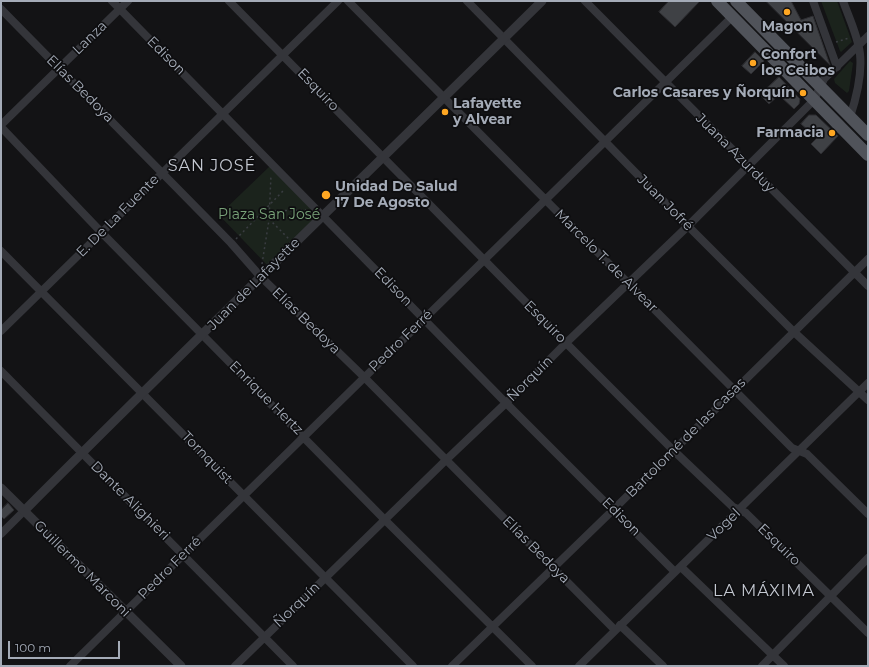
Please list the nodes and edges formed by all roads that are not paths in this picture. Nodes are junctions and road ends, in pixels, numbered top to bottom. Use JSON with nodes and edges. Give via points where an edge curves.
{"nodes":[{"id":1,"x":112,"y":1,"type":"edge"},
{"id":2,"x":128,"y":1,"type":"edge"},
{"id":3,"x":229,"y":1,"type":"edge"},
{"id":4,"x":338,"y":1,"type":"edge"},
{"id":5,"x":348,"y":1,"type":"edge"},
{"id":6,"x":468,"y":1,"type":"edge"},
{"id":7,"x":542,"y":1,"type":"edge"},
{"id":8,"x":585,"y":1,"type":"edge"},
{"id":9,"x":717,"y":1,"type":"edge"},
{"id":10,"x":736,"y":1,"type":"edge"},
{"id":11,"x":813,"y":1,"type":"edge"},
{"id":12,"x":843,"y":1,"type":"edge"},
{"id":13,"x":1,"y":9,"type":"edge"},
{"id":14,"x":120,"y":9,"type":"junction"},
{"id":15,"x":733,"y":16,"type":"junction"},
{"id":16,"x":868,"y":36,"type":"edge"},
{"id":17,"x":504,"y":38,"type":"junction"},
{"id":18,"x":858,"y":45,"type":"junction"},
{"id":19,"x":282,"y":54,"type":"junction"},
{"id":20,"x":837,"y":66,"type":"junction"},
{"id":21,"x":59,"y":68,"type":"junction"},
{"id":22,"x":665,"y":82,"type":"junction"},
{"id":23,"x":820,"y":86,"type":"junction"},
{"id":24,"x":443,"y":97,"type":"junction"},
{"id":25,"x":814,"y":100,"type":"junction"},
{"id":26,"x":223,"y":113,"type":"junction"},
{"id":27,"x":850,"y":117,"type":"junction"},
{"id":28,"x":1,"y":126,"type":"edge"},
{"id":29,"x":868,"y":135,"type":"edge"},
{"id":30,"x":605,"y":141,"type":"junction"},
{"id":31,"x":868,"y":155,"type":"edge"},
{"id":32,"x":383,"y":157,"type":"junction"},
{"id":33,"x":748,"y":166,"type":"junction"},
{"id":34,"x":162,"y":173,"type":"junction"},
{"id":35,"x":545,"y":200,"type":"junction"},
{"id":36,"x":321,"y":213,"type":"junction"},
{"id":37,"x":688,"y":226,"type":"junction"},
{"id":38,"x":102,"y":233,"type":"junction"},
{"id":39,"x":1,"y":251,"type":"edge"},
{"id":40,"x":868,"y":259,"type":"edge"},
{"id":41,"x":484,"y":260,"type":"junction"},
{"id":42,"x":854,"y":272,"type":"junction"},
{"id":43,"x":260,"y":276,"type":"junction"},
{"id":44,"x":628,"y":284,"type":"junction"},
{"id":45,"x":868,"y":286,"type":"edge"},
{"id":46,"x":42,"y":292,"type":"junction"},
{"id":47,"x":425,"y":319,"type":"junction"},
{"id":48,"x":1,"y":331,"type":"edge"},
{"id":49,"x":794,"y":332,"type":"junction"},
{"id":50,"x":202,"y":334,"type":"junction"},
{"id":51,"x":566,"y":343,"type":"junction"},
{"id":52,"x":1,"y":370,"type":"edge"},
{"id":53,"x":364,"y":377,"type":"junction"},
{"id":54,"x":868,"y":383,"type":"edge"},
{"id":55,"x":734,"y":390,"type":"junction"},
{"id":56,"x":859,"y":391,"type":"junction"},
{"id":57,"x":143,"y":393,"type":"junction"},
{"id":58,"x":868,"y":400,"type":"edge"},
{"id":59,"x":506,"y":403,"type":"junction"},
{"id":60,"x":304,"y":436,"type":"junction"},
{"id":61,"x":673,"y":450,"type":"junction"},
{"id":62,"x":799,"y":451,"type":"junction"},
{"id":63,"x":82,"y":452,"type":"junction"},
{"id":64,"x":446,"y":460,"type":"junction"},
{"id":65,"x":1,"y":488,"type":"edge"},
{"id":66,"x":244,"y":496,"type":"junction"},
{"id":67,"x":739,"y":509,"type":"junction"},
{"id":68,"x":613,"y":510,"type":"junction"},
{"id":69,"x":24,"y":511,"type":"junction"},
{"id":70,"x":868,"y":514,"type":"edge"},
{"id":71,"x":385,"y":520,"type":"junction"},
{"id":72,"x":1,"y":534,"type":"edge"},
{"id":73,"x":183,"y":555,"type":"junction"},
{"id":74,"x":868,"y":558,"type":"edge"},
{"id":75,"x":554,"y":568,"type":"junction"},
{"id":76,"x":678,"y":569,"type":"junction"},
{"id":77,"x":325,"y":578,"type":"junction"},
{"id":78,"x":831,"y":596,"type":"junction"},
{"id":79,"x":126,"y":612,"type":"junction"},
{"id":80,"x":492,"y":627,"type":"junction"},
{"id":81,"x":618,"y":628,"type":"junction"},
{"id":82,"x":868,"y":633,"type":"edge"},
{"id":83,"x":264,"y":637,"type":"junction"},
{"id":84,"x":773,"y":655,"type":"junction"},
{"id":85,"x":70,"y":666,"type":"edge"},
{"id":86,"x":181,"y":666,"type":"edge"},
{"id":87,"x":235,"y":666,"type":"edge"},
{"id":88,"x":293,"y":666,"type":"edge"},
{"id":89,"x":413,"y":666,"type":"edge"},
{"id":90,"x":452,"y":666,"type":"edge"},
{"id":91,"x":532,"y":666,"type":"edge"},
{"id":92,"x":579,"y":666,"type":"edge"},
{"id":93,"x":662,"y":666,"type":"edge"},
{"id":94,"x":762,"y":666,"type":"edge"},
{"id":95,"x":784,"y":666,"type":"edge"}],
"edges":[{"from":1,"to":14,"type":"street","name":"Edison"},
{"from":2,"to":14,"type":"street","name":"Lanza"},
{"from":3,"to":19,"type":"street","name":"Esquiro"},
{"from":4,"to":19,"type":"street","name":"E. De La Fuente"},
{"from":5,"to":24,"type":"street","name":"Marcelo T. de Alvear"},
{"from":6,"to":17,"type":"street","name":"Juan Jofré"},
{"from":7,"to":17,"type":"street","name":"Juan de Lafayette"},
{"from":8,"to":22,"type":"street","name":"Juana Azurduy"},
{"from":9,"to":15,"type":"main road"},
{"from":10,"to":23,"type":"main road"},
{"from":11,"to":20,"type":"street"},
{"from":12,"to":18,"type":"street"},
{"from":13,"to":21,"type":"street","name":"Elías Bedoya"},
{"from":14,"to":21,"type":"street","name":"Lanza"},
{"from":14,"to":26,"type":"street","name":"Edison"},
{"from":15,"to":22,"type":"street","name":"Pedro Ferré"},
{"from":15,"to":25,"type":"main road"},
{"from":16,"to":18,"type":"street","name":"Ñorquín"},
{"from":17,"to":24,"type":"street","name":"Juan de Lafayette"},
{"from":17,"to":30,"type":"street","name":"Juan Jofré"},
{"from":18,"to":20,"type":"street","name":"Ñorquín"},
{"from":18,"to":27,"type":"street","via":[[860,67]]},
{"from":19,"to":26,"type":"street","name":"E. De La Fuente"},
{"from":19,"to":32,"type":"street","name":"Esquiro"},
{"from":20,"to":23,"type":"street","name":"Ñorquín"},
{"from":21,"to":28,"type":"street","name":"Lanza"},
{"from":21,"to":34,"type":"street","name":"Elías Bedoya"},
{"from":22,"to":30,"type":"street","name":"Pedro Ferré"},
{"from":22,"to":33,"type":"street","name":"Juana Azurduy"},
{"from":23,"to":25,"type":"street","name":"Ñorquín"},
{"from":23,"to":27,"type":"main road"},
{"from":24,"to":32,"type":"street","name":"Juan de Lafayette"},
{"from":24,"to":35,"type":"street","name":"Marcelo T. de Alvear"},
{"from":25,"to":31,"type":"main road"},
{"from":25,"to":33,"type":"street","name":"Ñorquín"},
{"from":26,"to":34,"type":"street","name":"E. De La Fuente"},
{"from":26,"to":36,"type":"street","name":"Edison"},
{"from":27,"to":29,"type":"main road"},
{"from":28,"to":38,"type":"street","name":"Enrique Hertz"},
{"from":30,"to":35,"type":"street","name":"Pedro Ferré"},
{"from":30,"to":37,"type":"street","name":"Juan Jofré"},
{"from":32,"to":36,"type":"street","name":"Juan de Lafayette"},
{"from":32,"to":41,"type":"street","name":"Esquiro"},
{"from":33,"to":37,"type":"street","name":"Ñorquín"},
{"from":33,"to":42,"type":"street","name":"Juana Azurduy"},
{"from":34,"to":38,"type":"street","name":"E. De La Fuente"},
{"from":34,"to":43,"type":"street","name":"Elías Bedoya","via":[[232,243]]},
{"from":35,"to":41,"type":"street","name":"Pedro Ferré"},
{"from":35,"to":44,"type":"street","name":"Marcelo T. de Alvear"},
{"from":36,"to":43,"type":"street","name":"Juan de Lafayette","via":[[294,244]]},
{"from":36,"to":47,"type":"street","name":"Edison"},
{"from":37,"to":44,"type":"street","name":"Ñorquín"},
{"from":37,"to":49,"type":"street","name":"Juan Jofré"},
{"from":38,"to":46,"type":"street","name":"E. De La Fuente"},
{"from":38,"to":50,"type":"street","name":"Enrique Hertz"},
{"from":39,"to":46,"type":"street","name":"Tornquist"},
{"from":40,"to":42,"type":"street","name":"Bartolomé de las Casas"},
{"from":41,"to":47,"type":"street","name":"Pedro Ferré"},
{"from":41,"to":51,"type":"street","name":"Esquiro"},
{"from":42,"to":45,"type":"street","name":"Juana Azurduy"},
{"from":42,"to":49,"type":"street","name":"Bartolomé de las Casas"},
{"from":43,"to":50,"type":"street","name":"Juan de Lafayette"},
{"from":43,"to":53,"type":"street","name":"Elías Bedoya"},
{"from":44,"to":51,"type":"street","name":"Ñorquín"},
{"from":44,"to":55,"type":"street","name":"Marcelo T. de Alvear"},
{"from":46,"to":48,"type":"street","name":"E. De La Fuente"},
{"from":46,"to":57,"type":"street","name":"Tornquist"},
{"from":47,"to":53,"type":"street","name":"Pedro Ferré"},
{"from":47,"to":59,"type":"street","name":"Edison"},
{"from":49,"to":55,"type":"street","name":"Bartolomé de las Casas"},
{"from":49,"to":56,"type":"street","name":"Juan Jofré"},
{"from":50,"to":57,"type":"street","name":"Juan de Lafayette"},
{"from":50,"to":60,"type":"street","name":"Enrique Hertz"},
{"from":51,"to":59,"type":"street","name":"Ñorquín"},
{"from":51,"to":61,"type":"street","name":"Esquiro"},
{"from":52,"to":63,"type":"street","name":"Dante Alighieri"},
{"from":53,"to":60,"type":"street","name":"Pedro Ferré"},
{"from":53,"to":64,"type":"street","name":"Elías Bedoya"},
{"from":54,"to":56,"type":"street","name":"Vogel"},
{"from":55,"to":61,"type":"street","name":"Bartolomé de las Casas"},
{"from":55,"to":62,"type":"street","name":"Marcelo T. de Alvear","via":[[792,448]]},
{"from":56,"to":58,"type":"street","name":"Juan Jofré"},
{"from":56,"to":62,"type":"street","name":"Vogel"},
{"from":57,"to":63,"type":"street","name":"Juan de Lafayette"},
{"from":57,"to":66,"type":"street","name":"Tornquist"},
{"from":59,"to":64,"type":"street","name":"Ñorquín"},
{"from":59,"to":68,"type":"street","name":"Edison"},
{"from":60,"to":66,"type":"street","name":"Pedro Ferré"},
{"from":60,"to":71,"type":"street","name":"Enrique Hertz"},
{"from":61,"to":67,"type":"street","name":"Esquiro","via":[[733,507]]},
{"from":61,"to":68,"type":"street","name":"Bartolomé de las Casas"},
{"from":62,"to":67,"type":"street","name":"Vogel"},
{"from":62,"to":70,"type":"street","name":"Marcelo T. de Alvear","via":[[807,454]]},
{"from":63,"to":69,"type":"street","name":"Juan de Lafayette"},
{"from":63,"to":73,"type":"street","name":"Dante Alighieri"},
{"from":64,"to":71,"type":"street","name":"Ñorquín"},
{"from":64,"to":75,"type":"street","name":"Elías Bedoya"},
{"from":65,"to":69,"type":"street","name":"Guillermo Marconi"},
{"from":66,"to":73,"type":"street","name":"Pedro Ferré"},
{"from":66,"to":77,"type":"street","name":"Tornquist"},
{"from":67,"to":76,"type":"street","name":"Vogel"},
{"from":67,"to":78,"type":"street","name":"Esquiro"},
{"from":68,"to":75,"type":"street","name":"Bartolomé de las Casas"},
{"from":68,"to":76,"type":"street","name":"Edison"},
{"from":69,"to":72,"type":"street","name":"Juan de Lafayette"},
{"from":69,"to":79,"type":"street","name":"Guillermo Marconi"},
{"from":71,"to":77,"type":"street","name":"Ñorquín"},
{"from":71,"to":80,"type":"street","name":"Enrique Hertz"},
{"from":73,"to":79,"type":"street","name":"Pedro Ferré"},
{"from":73,"to":83,"type":"street","name":"Dante Alighieri"},
{"from":74,"to":78,"type":"street"},
{"from":75,"to":80,"type":"street","name":"Bartolomé de las Casas"},
{"from":75,"to":81,"type":"street","name":"Elías Bedoya"},
{"from":76,"to":81,"type":"street","name":"Vogel"},
{"from":76,"to":84,"type":"street","name":"Edison"},
{"from":77,"to":83,"type":"street","name":"Ñorquín"},
{"from":77,"to":89,"type":"street","name":"Tornquist"},
{"from":78,"to":82,"type":"street","name":"Esquiro"},
{"from":78,"to":84,"type":"street"},
{"from":79,"to":85,"type":"street","name":"Pedro Ferré"},
{"from":79,"to":86,"type":"street","name":"Guillermo Marconi"},
{"from":80,"to":90,"type":"street","name":"Bartolomé de las Casas"},
{"from":80,"to":91,"type":"street","name":"Enrique Hertz"},
{"from":81,"to":92,"type":"street","name":"Vogel"},
{"from":81,"to":93,"type":"street","name":"Elías Bedoya"},
{"from":83,"to":87,"type":"street","name":"Ñorquín"},
{"from":83,"to":88,"type":"street","name":"Dante Alighieri"},
{"from":84,"to":94,"type":"street"},
{"from":84,"to":95,"type":"street","name":"Edison"}]}
